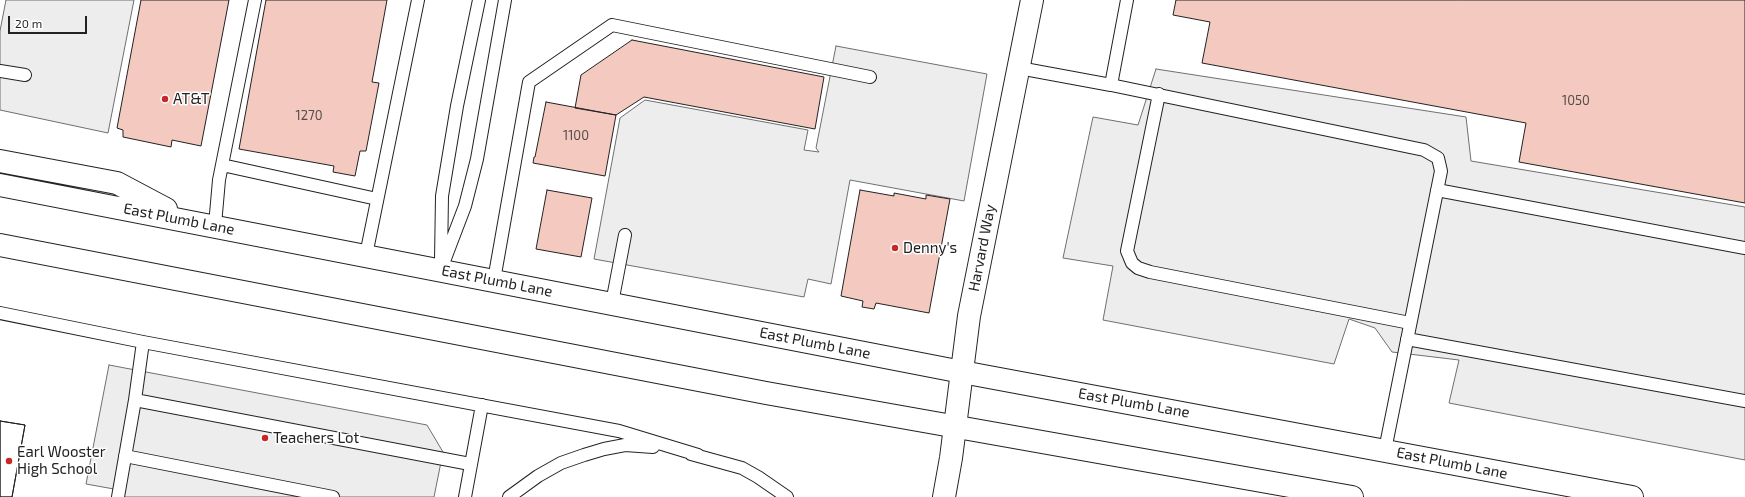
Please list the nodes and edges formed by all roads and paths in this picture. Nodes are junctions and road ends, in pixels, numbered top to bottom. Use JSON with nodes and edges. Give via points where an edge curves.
{"nodes":[{"id":1,"x":255,"y":0,"type":"edge"},
{"id":2,"x":418,"y":0,"type":"edge"},
{"id":3,"x":479,"y":0,"type":"edge"},
{"id":4,"x":505,"y":0,"type":"edge"},
{"id":5,"x":1032,"y":0,"type":"edge"},
{"id":6,"x":1127,"y":0,"type":"edge"},
{"id":7,"x":1019,"y":68,"type":"junction"},
{"id":8,"x":0,"y":71,"type":"edge"},
{"id":9,"x":25,"y":75,"type":"dead end"},
{"id":10,"x":870,"y":77,"type":"dead end"},
{"id":11,"x":1111,"y":85,"type":"junction"},
{"id":12,"x":1159,"y":94,"type":"junction"},
{"id":13,"x":0,"y":161,"type":"edge"},
{"id":14,"x":222,"y":164,"type":"junction"},
{"id":15,"x":0,"y":185,"type":"edge"},
{"id":16,"x":1437,"y":190,"type":"junction"},
{"id":17,"x":378,"y":199,"type":"junction"},
{"id":18,"x":184,"y":219,"type":"junction"},
{"id":19,"x":215,"y":225,"type":"junction"},
{"id":20,"x":625,"y":235,"type":"dead end"},
{"id":21,"x":0,"y":245,"type":"edge"},
{"id":22,"x":1745,"y":248,"type":"edge"},
{"id":23,"x":366,"y":255,"type":"junction"},
{"id":24,"x":441,"y":270,"type":"junction"},
{"id":25,"x":494,"y":280,"type":"junction"},
{"id":26,"x":612,"y":303,"type":"junction"},
{"id":27,"x":0,"y":313,"type":"edge"},
{"id":28,"x":17,"y":316,"type":"junction"},
{"id":29,"x":0,"y":322,"type":"edge"},
{"id":30,"x":1410,"y":323,"type":"junction"},
{"id":31,"x":1407,"y":340,"type":"junction"},
{"id":32,"x":143,"y":342,"type":"junction"},
{"id":33,"x":962,"y":372,"type":"junction"},
{"id":34,"x":135,"y":400,"type":"junction"},
{"id":35,"x":1745,"y":401,"type":"edge"},
{"id":36,"x":482,"y":405,"type":"junction"},
{"id":37,"x":955,"y":426,"type":"junction"},
{"id":38,"x":1385,"y":450,"type":"junction"},
{"id":39,"x":698,"y":455,"type":"junction"},
{"id":40,"x":125,"y":456,"type":"junction"},
{"id":41,"x":470,"y":464,"type":"junction"},
{"id":42,"x":118,"y":497,"type":"edge"},
{"id":43,"x":333,"y":497,"type":"edge"},
{"id":44,"x":465,"y":497,"type":"edge"},
{"id":45,"x":509,"y":497,"type":"edge"},
{"id":46,"x":787,"y":497,"type":"edge"},
{"id":47,"x":944,"y":497,"type":"edge"},
{"id":48,"x":1352,"y":497,"type":"edge"},
{"id":49,"x":1632,"y":497,"type":"edge"}],
"edges":[{"from":1,"to":14,"type":"lane"},
{"from":2,"to":17,"type":"lane"},
{"from":3,"to":24,"type":"lane","via":[[442,196]]},
{"from":4,"to":24,"type":"lane","via":[[477,159],[465,206]]},
{"from":5,"to":7,"type":"main road","name":"Harvard Way"},
{"from":6,"to":11,"type":"lane"},
{"from":7,"to":11,"type":"lane"},
{"from":7,"to":33,"type":"main road","name":"Harvard Way","via":[[969,316]]},
{"from":8,"to":9,"type":"lane"},
{"from":10,"to":25,"type":"lane","via":[[612,25],[529,82]]},
{"from":11,"to":12,"type":"lane"},
{"from":12,"to":16,"type":"lane","via":[[1424,150],[1438,158],[1441,171]]},
{"from":12,"to":30,"type":"lane","via":[[1127,251],[1132,263],[1150,272]]},
{"from":13,"to":18,"type":"main road","via":[[117,183]]},
{"from":14,"to":17,"type":"lane"},
{"from":14,"to":19,"type":"lane"},
{"from":15,"to":18,"type":"main road","name":"East Plumb Lane"},
{"from":16,"to":22,"type":"lane"},
{"from":16,"to":30,"type":"lane"},
{"from":17,"to":23,"type":"lane"},
{"from":18,"to":19,"type":"main road","name":"East Plumb Lane"},
{"from":19,"to":23,"type":"main road","name":"East Plumb Lane"},
{"from":20,"to":26,"type":"lane"},
{"from":21,"to":37,"type":"main road","via":[[766,393]]},
{"from":23,"to":24,"type":"main road","name":"East Plumb Lane"},
{"from":24,"to":25,"type":"main road","name":"East Plumb Lane"},
{"from":25,"to":26,"type":"main road","name":"East Plumb Lane"},
{"from":26,"to":33,"type":"main road","name":"East Plumb Lane"},
{"from":27,"to":28,"type":"lane"},
{"from":28,"to":29,"type":"lane"},
{"from":28,"to":32,"type":"lane"},
{"from":30,"to":31,"type":"lane"},
{"from":31,"to":35,"type":"lane"},
{"from":31,"to":38,"type":"lane"},
{"from":32,"to":34,"type":"lane"},
{"from":32,"to":36,"type":"lane"},
{"from":33,"to":37,"type":"main road","name":"Harvard Way"},
{"from":33,"to":38,"type":"main road","name":"East Plumb Lane"},
{"from":34,"to":40,"type":"lane"},
{"from":34,"to":41,"type":"lane"},
{"from":36,"to":39,"type":"lane","via":[[619,431]]},
{"from":36,"to":41,"type":"lane"},
{"from":37,"to":47,"type":"main road","name":"Harvard Way"},
{"from":37,"to":48,"type":"main road"},
{"from":38,"to":49,"type":"main road","name":"East Plumb Lane"},
{"from":39,"to":45,"type":"lane","via":[[644,446],[604,448],[561,463]]},
{"from":39,"to":46,"type":"lane","via":[[742,468]]},
{"from":40,"to":42,"type":"lane"},
{"from":40,"to":43,"type":"lane"},
{"from":41,"to":44,"type":"lane"}]}
